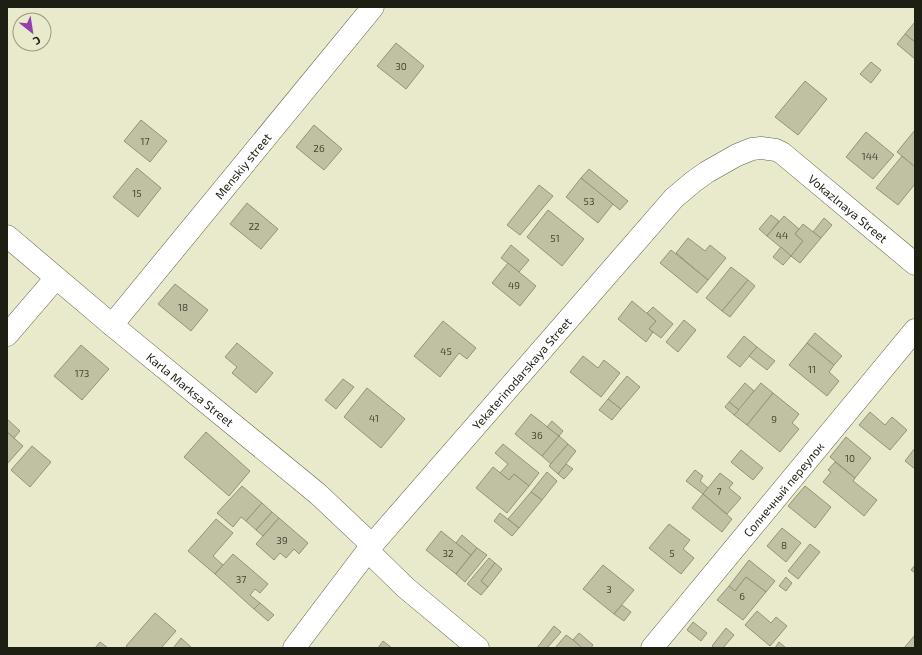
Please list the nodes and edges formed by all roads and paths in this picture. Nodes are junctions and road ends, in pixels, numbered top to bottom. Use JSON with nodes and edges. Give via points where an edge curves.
{"nodes":[{"id":1,"x":373,"y":7,"type":"edge"},
{"id":2,"x":782,"y":153,"type":"joint"},
{"id":3,"x":7,"y":236,"type":"edge"},
{"id":4,"x":915,"y":264,"type":"edge"},
{"id":5,"x":56,"y":278,"type":"junction"},
{"id":6,"x":112,"y":325,"type":"junction"},
{"id":7,"x":915,"y":330,"type":"edge"},
{"id":8,"x":7,"y":335,"type":"edge"},
{"id":9,"x":370,"y":548,"type":"junction"},
{"id":10,"x":294,"y":648,"type":"edge"},
{"id":11,"x":478,"y":648,"type":"edge"},
{"id":12,"x":652,"y":648,"type":"edge"}],
"edges":[{"from":1,"to":6,"type":"street","name":"Menskiy street"},
{"from":2,"to":4,"type":"street","name":"Vokazlnaya Street"},
{"from":2,"to":9,"type":"street","name":"Yekaterinodarskaya Street","via":[[760,148],[737,155],[707,172],[674,198]]},
{"from":3,"to":5,"type":"street","name":"Karla Marksa Street"},
{"from":5,"to":6,"type":"street","name":"Karla Marksa Street"},
{"from":5,"to":8,"type":"street"},
{"from":6,"to":9,"type":"street","name":"Karla Marksa Street","via":[[318,494]]},
{"from":7,"to":12,"type":"street","name":"Солнечный переулок"},
{"from":9,"to":10,"type":"street","name":"Yekaterinodarskaya Street"},
{"from":9,"to":11,"type":"street","name":"Karla Marksa Street","via":[[421,601]]}]}
